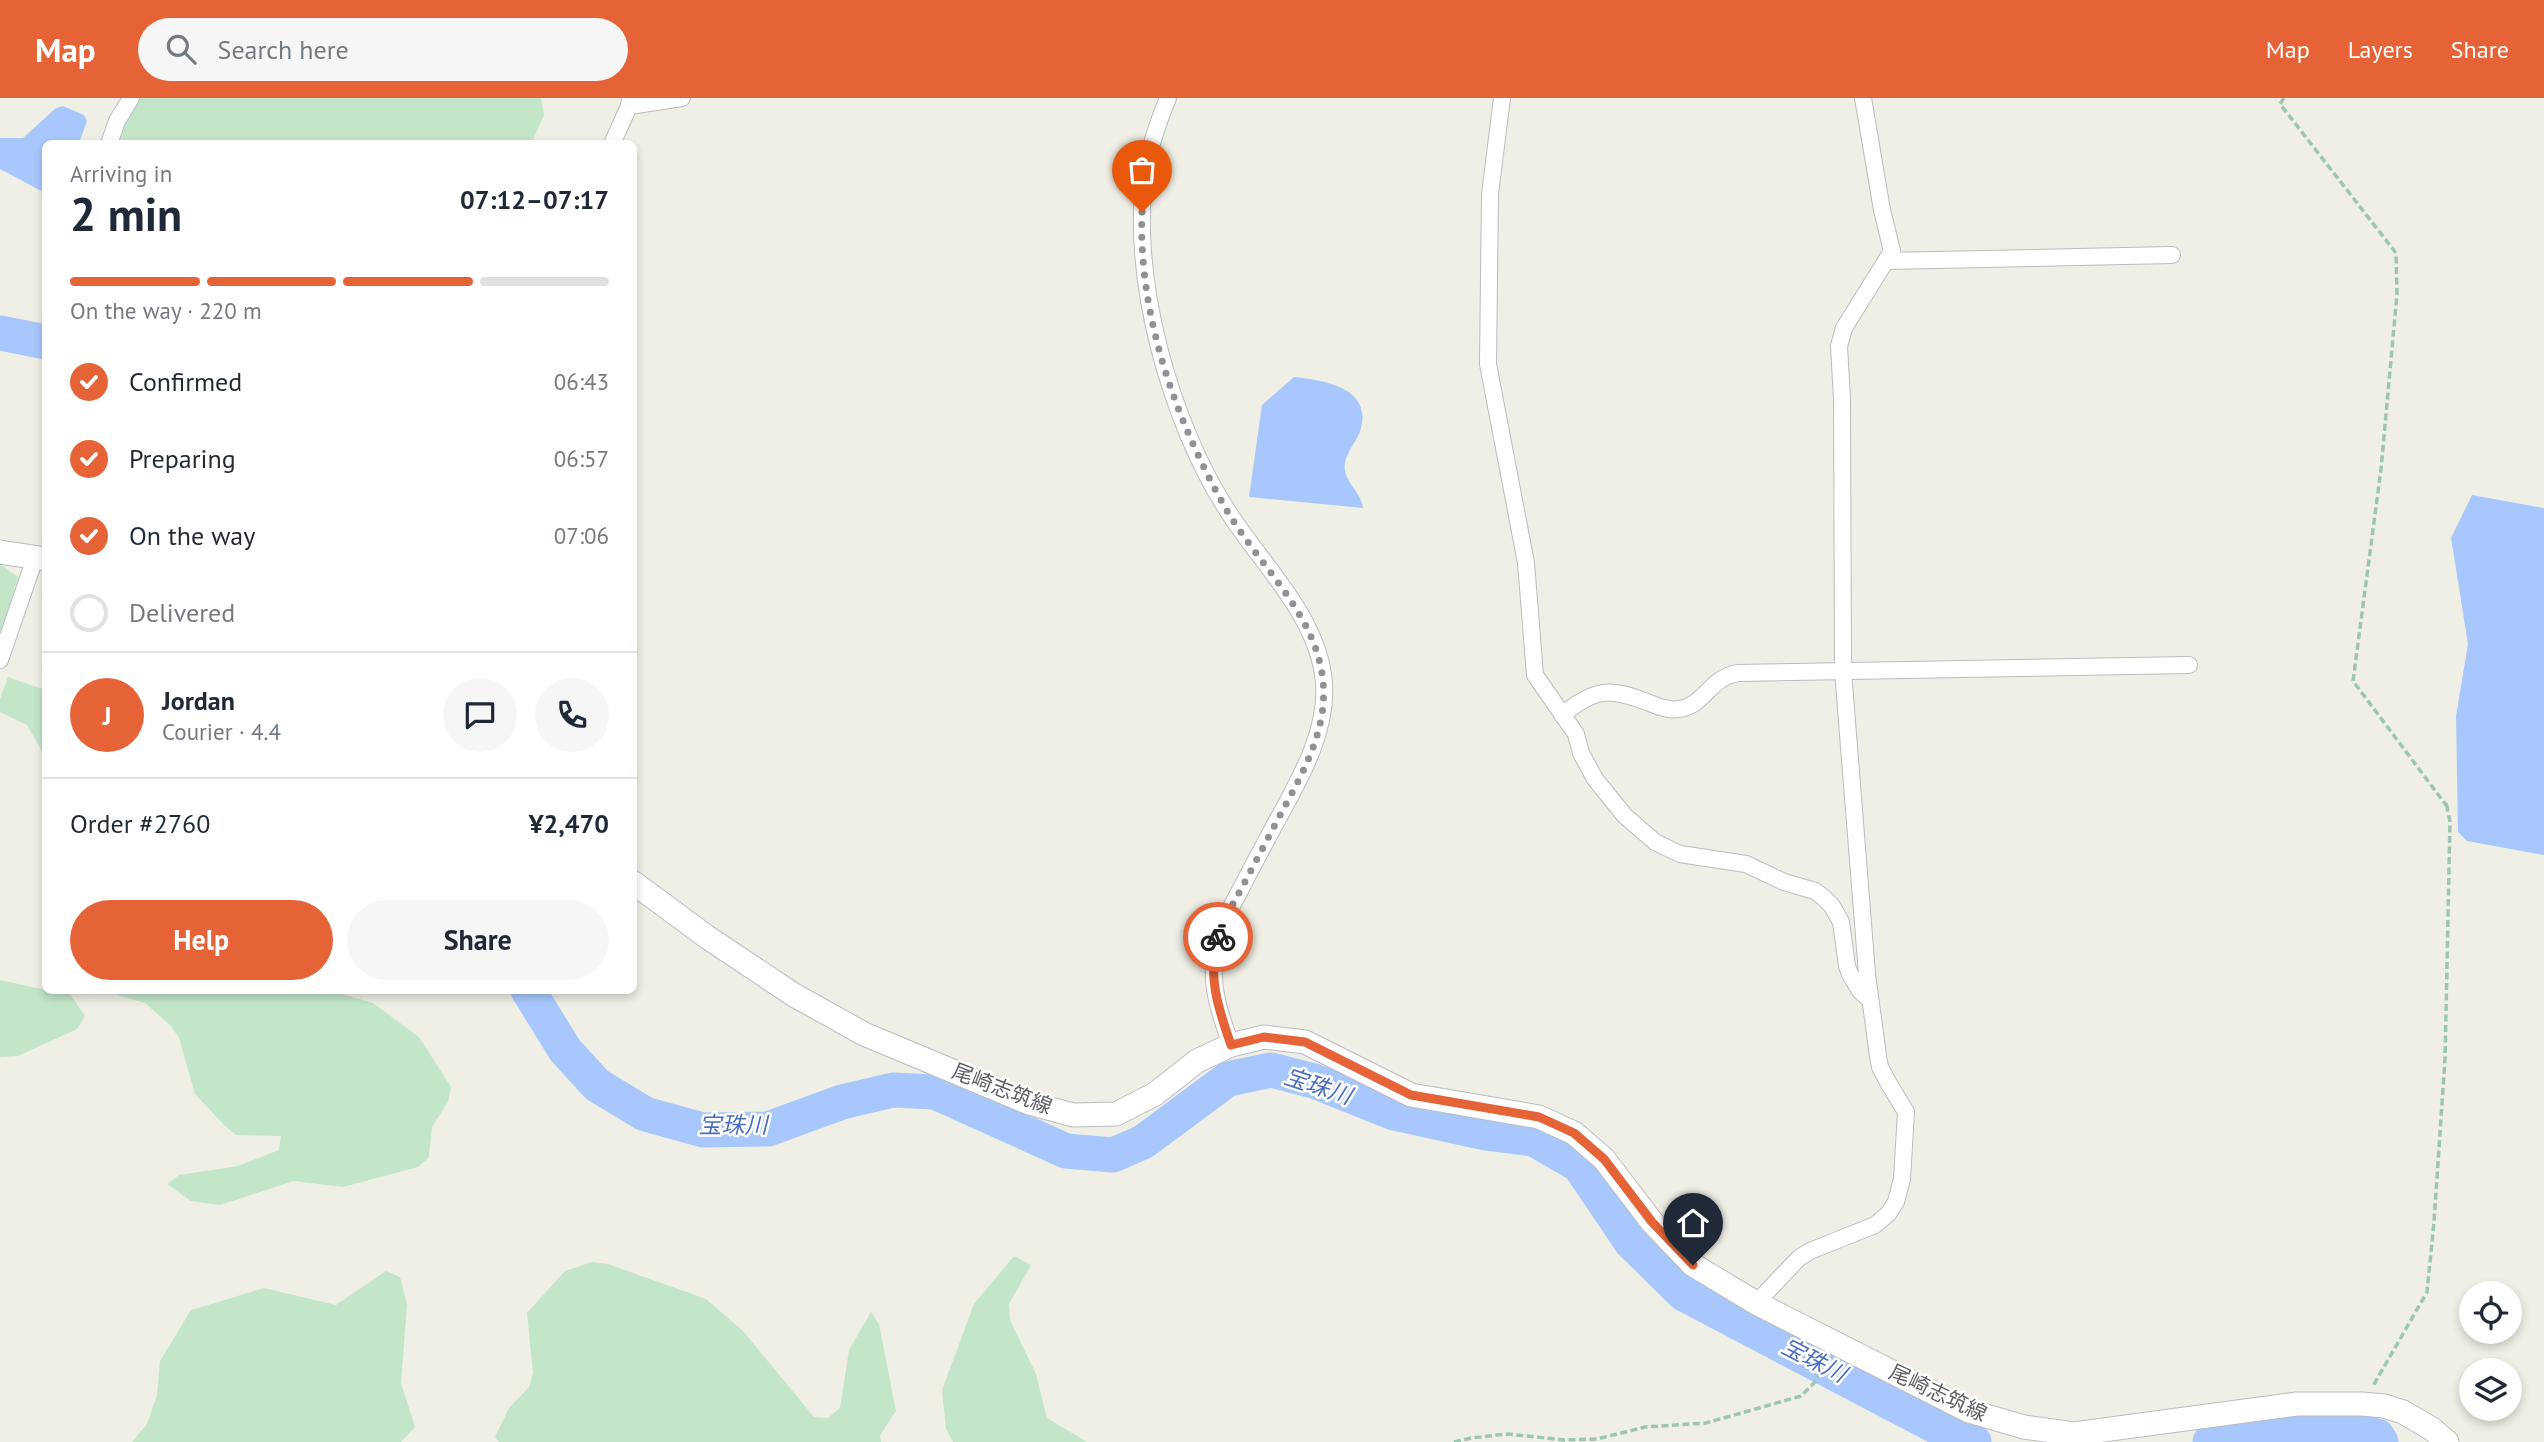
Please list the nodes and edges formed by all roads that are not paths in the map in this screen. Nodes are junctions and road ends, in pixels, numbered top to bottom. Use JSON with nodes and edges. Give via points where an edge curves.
{"nodes":[{"id":1,"x":131,"y":98,"type":"edge"},
{"id":2,"x":682,"y":98,"type":"edge"},
{"id":3,"x":1168,"y":98,"type":"edge"},
{"id":4,"x":1502,"y":98,"type":"edge"},
{"id":5,"x":1863,"y":98,"type":"edge"},
{"id":6,"x":629,"y":102,"type":"edge"},
{"id":7,"x":110,"y":140,"type":"edge"},
{"id":8,"x":614,"y":140,"type":"edge"},
{"id":9,"x":2172,"y":255,"type":"dead end"},
{"id":10,"x":1886,"y":261,"type":"junction"},
{"id":11,"x":0,"y":552,"type":"edge"},
{"id":12,"x":40,"y":559,"type":"edge"},
{"id":13,"x":0,"y":660,"type":"edge"},
{"id":14,"x":2189,"y":665,"type":"dead end"},
{"id":15,"x":1843,"y":671,"type":"junction"},
{"id":16,"x":1562,"y":715,"type":"junction"},
{"id":17,"x":637,"y":885,"type":"edge"},
{"id":18,"x":1870,"y":999,"type":"junction"},
{"id":19,"x":1231,"y":1045,"type":"junction"},
{"id":20,"x":1756,"y":1303,"type":"junction"},
{"id":21,"x":2447,"y":1442,"type":"edge"}],
"edges":[{"from":1,"to":7,"type":"street"},
{"from":2,"to":6,"type":"street"},
{"from":3,"to":19,"type":"street","via":[[1146,168],[1142,229],[1145,276],[1163,362],[1211,482],[1304,620],[1324,682],[1322,716],[1311,753],[1216,943],[1216,1005]]},
{"from":4,"to":16,"type":"street","via":[[1490,194],[1488,364],[1525,564],[1535,675]]},
{"from":5,"to":10,"type":"street","via":[[1892,251]]},
{"from":6,"to":8,"type":"street"},
{"from":9,"to":10,"type":"street"},
{"from":10,"to":15,"type":"street","via":[[1844,328],[1839,346]]},
{"from":11,"to":12,"type":"main road"},
{"from":12,"to":13,"type":"street"},
{"from":14,"to":15,"type":"street"},
{"from":15,"to":16,"type":"street","via":[[1727,675],[1693,705],[1680,709],[1619,692],[1594,694]]},
{"from":15,"to":18,"type":"street"},
{"from":16,"to":18,"type":"street","via":[[1576,734],[1595,779],[1625,816],[1655,842],[1680,855],[1746,864],[1823,897],[1840,922],[1850,974]]},
{"from":17,"to":19,"type":"main road","name":"尾崎志筑線","via":[[794,995],[864,1034],[1030,1103],[1073,1115],[1116,1114]]},
{"from":18,"to":20,"type":"street","via":[[1880,1067],[1906,1112],[1896,1202],[1875,1225],[1799,1258]]},
{"from":19,"to":20,"type":"main road","name":"尾崎志筑線","via":[[1264,1037],[1305,1042],[1411,1095],[1539,1117],[1574,1133],[1604,1159],[1652,1222],[1693,1265]]},
{"from":20,"to":21,"type":"main road","name":"尾崎志筑線","via":[[1969,1412],[2024,1427],[2074,1434],[2297,1404],[2362,1404],[2403,1412]]}]}
